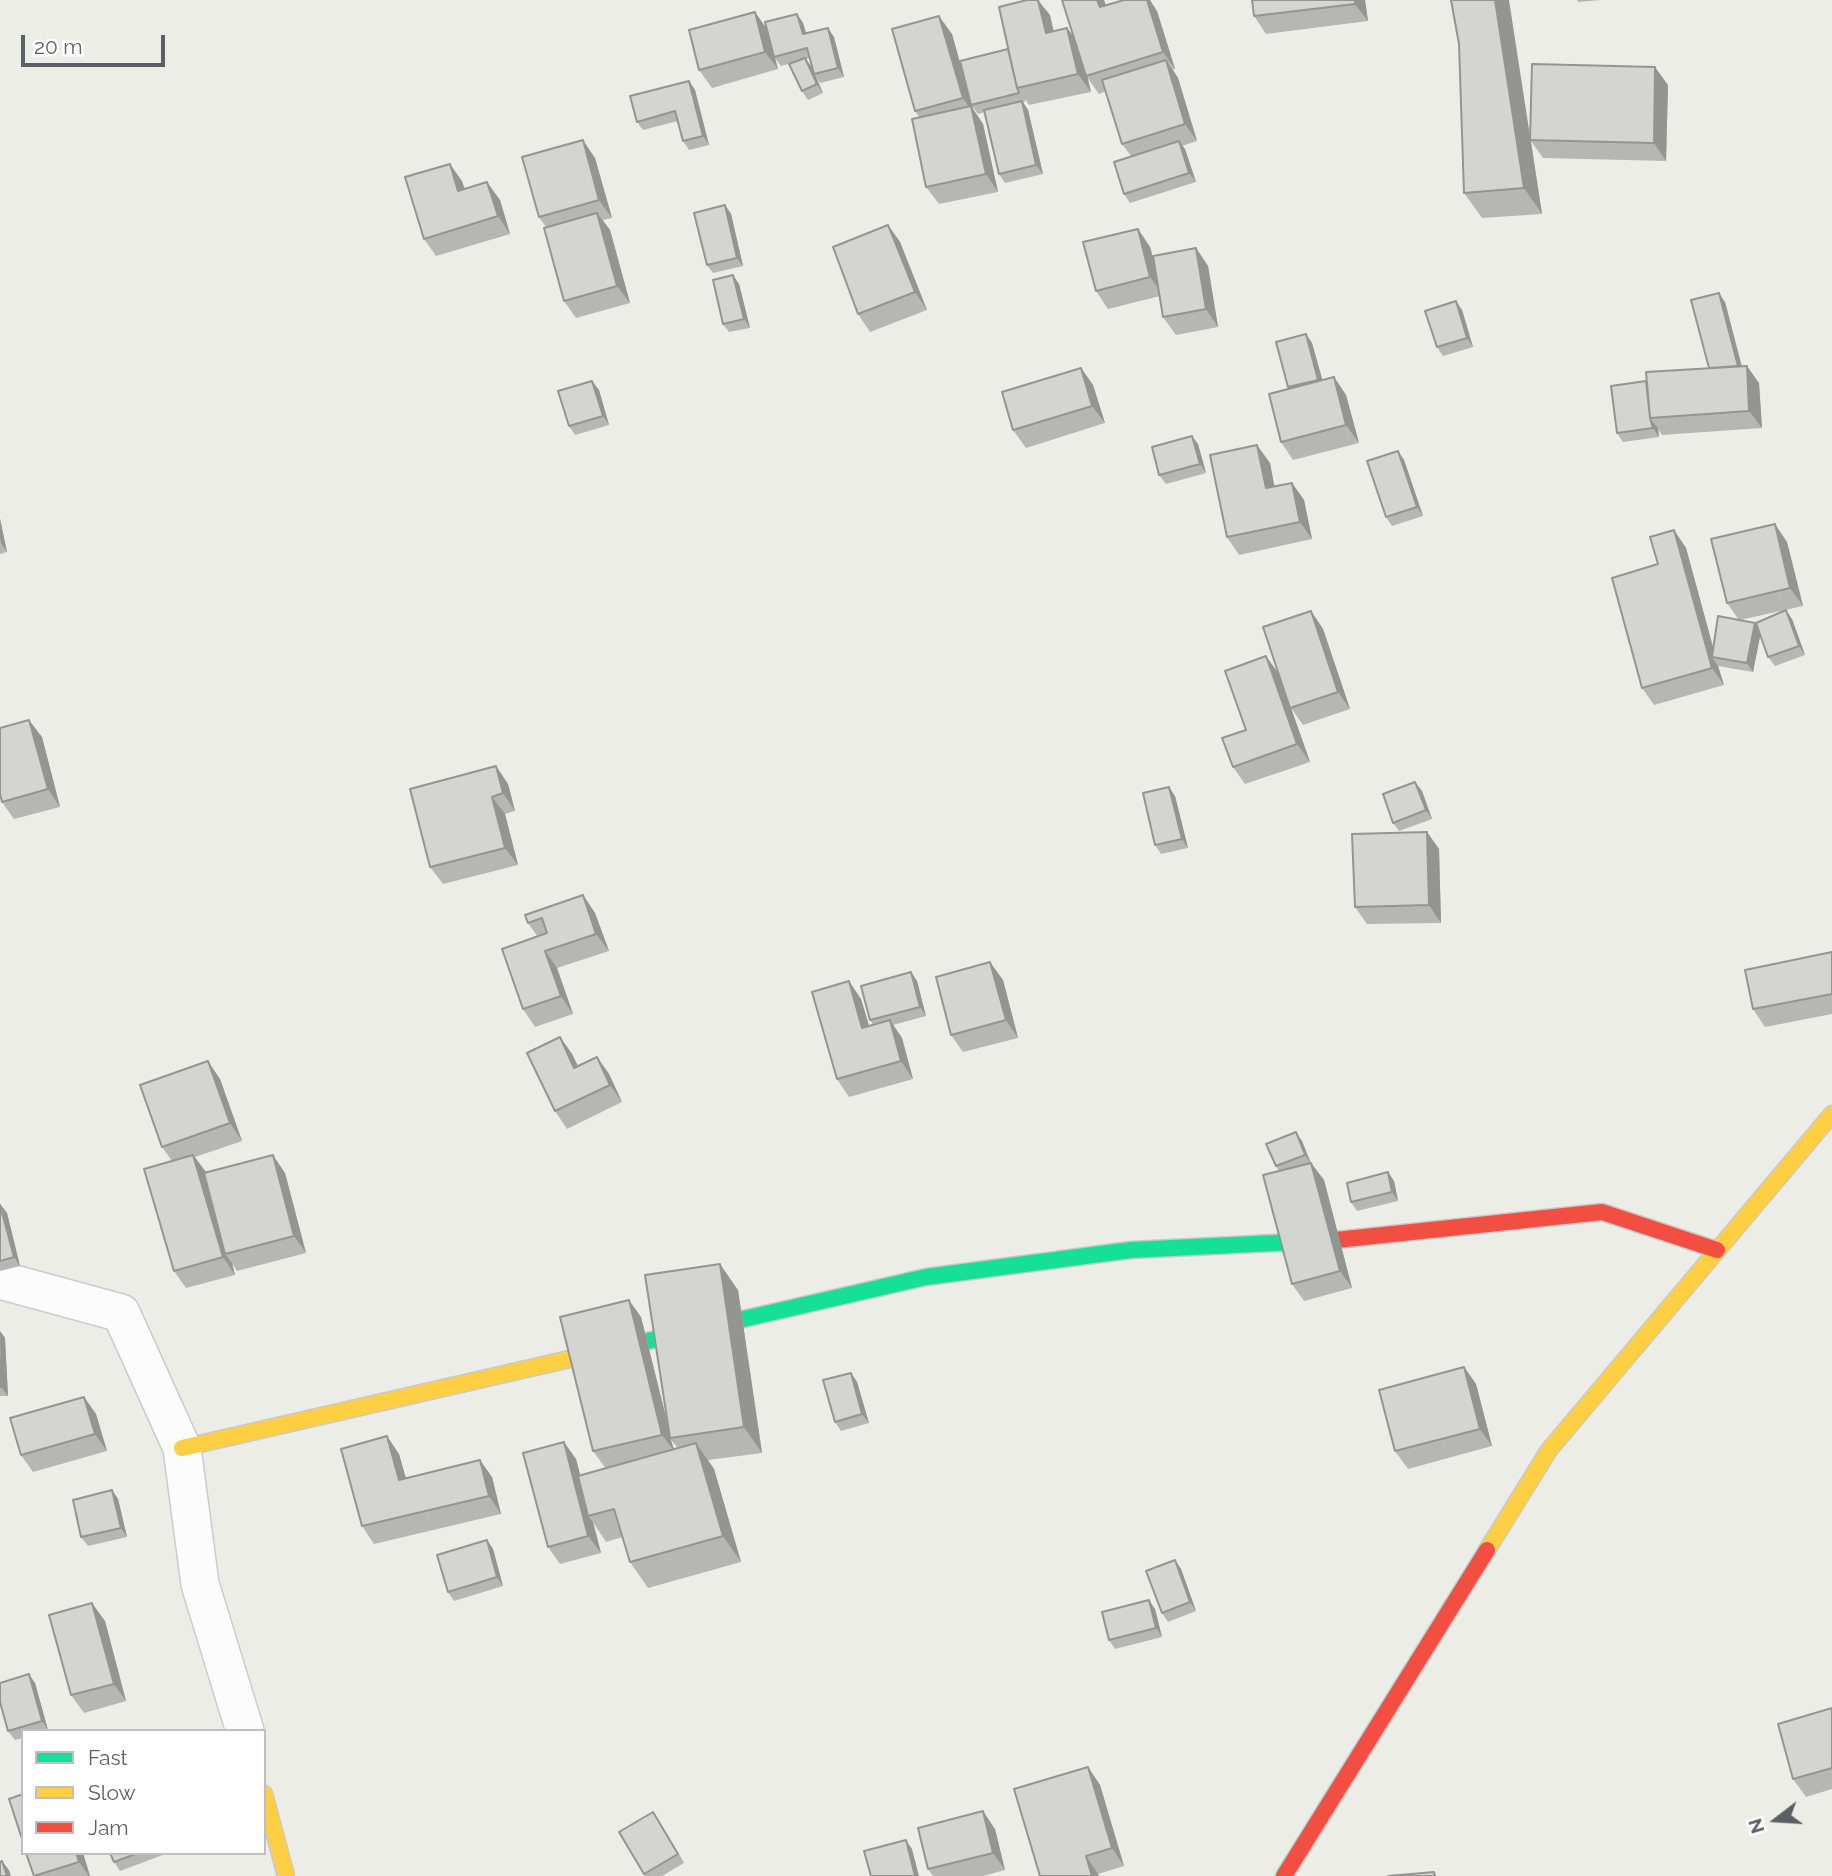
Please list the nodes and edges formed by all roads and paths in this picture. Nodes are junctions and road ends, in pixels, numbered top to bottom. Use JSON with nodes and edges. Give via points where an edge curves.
{"nodes":[{"id":1,"x":1832,"y":1114,"type":"edge"},
{"id":2,"x":1717,"y":1250,"type":"junction"},
{"id":3,"x":0,"y":1280,"type":"edge"},
{"id":4,"x":182,"y":1448,"type":"junction"},
{"id":5,"x":244,"y":1729,"type":"edge"},
{"id":6,"x":266,"y":1801,"type":"edge"},
{"id":7,"x":286,"y":1876,"type":"edge"},
{"id":8,"x":1284,"y":1876,"type":"edge"}],
"edges":[{"from":1,"to":2,"type":"street"},
{"from":2,"to":4,"type":"street","via":[[1602,1212],[1337,1240],[1131,1250],[926,1277]]},
{"from":2,"to":8,"type":"street","via":[[1549,1450]]},
{"from":3,"to":4,"type":"street","via":[[121,1313]]},
{"from":4,"to":5,"type":"street","via":[[200,1584]]},
{"from":6,"to":7,"type":"street"}]}
